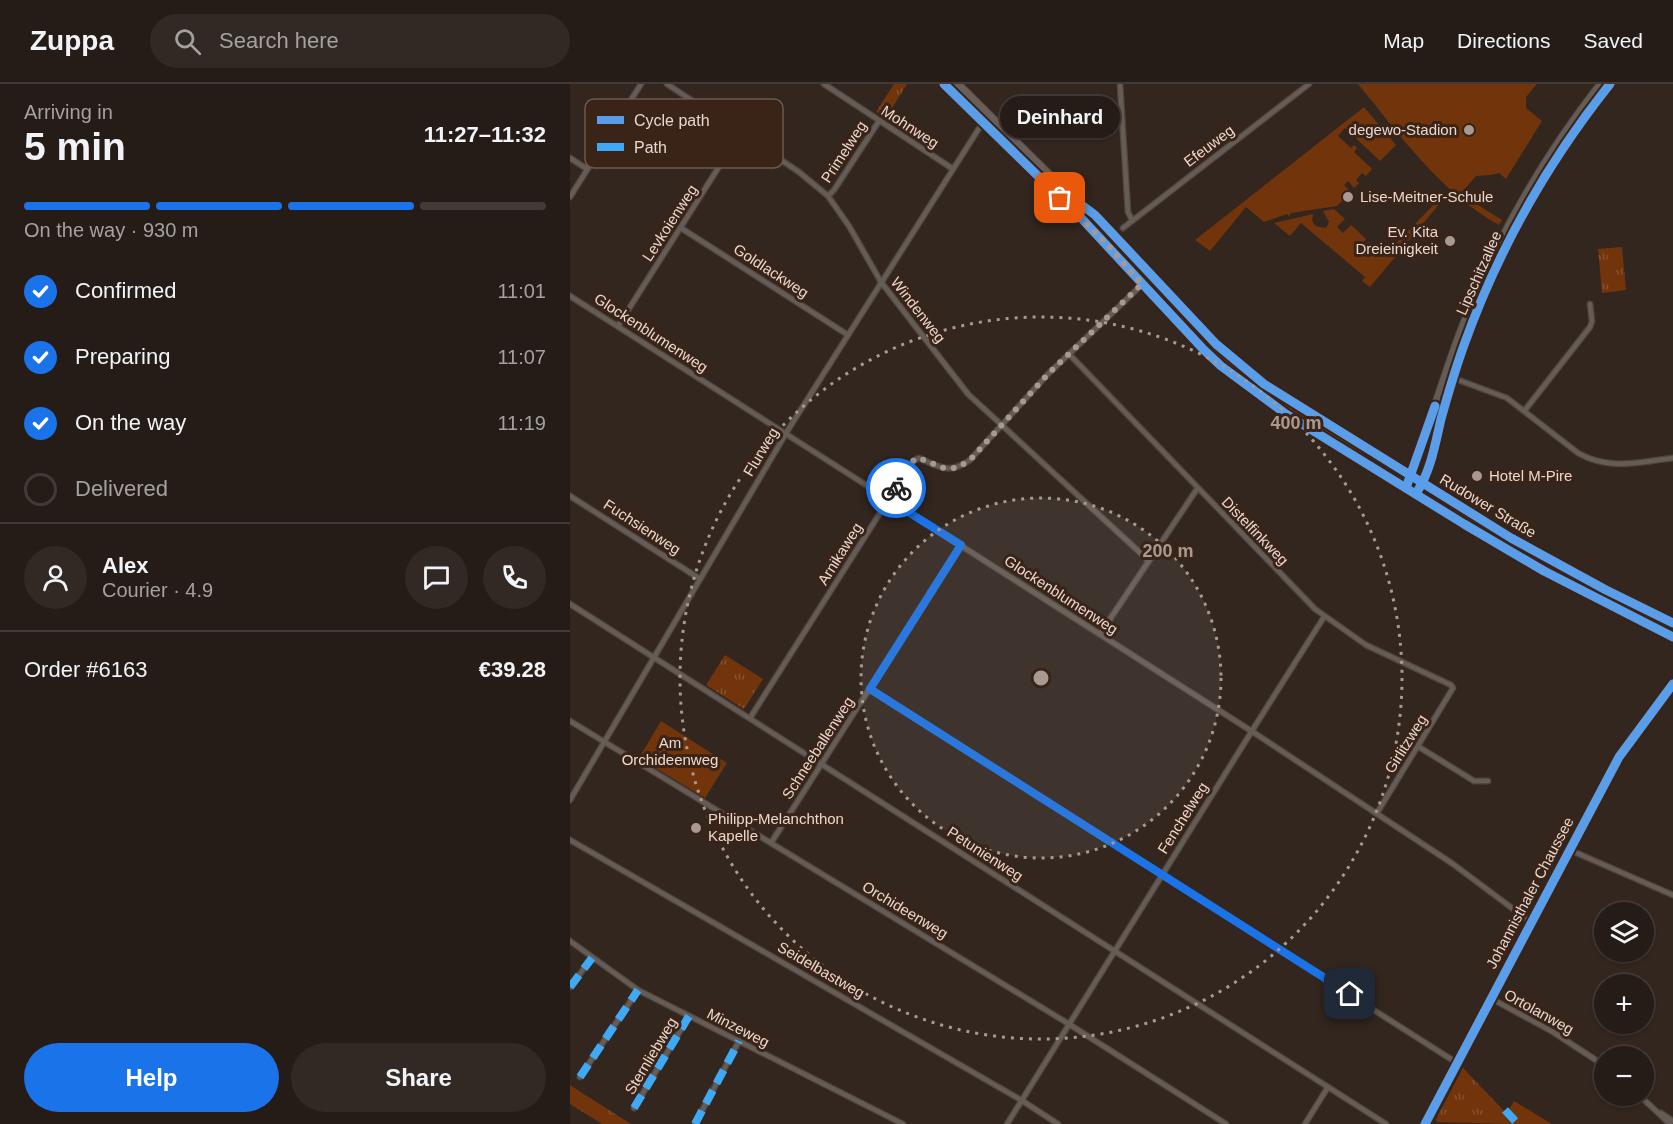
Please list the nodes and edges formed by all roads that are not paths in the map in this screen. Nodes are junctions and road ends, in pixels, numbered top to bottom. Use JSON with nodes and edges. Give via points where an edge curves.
{"nodes":[{"id":1,"x":641,"y":84,"type":"edge"},
{"id":2,"x":667,"y":84,"type":"edge"},
{"id":3,"x":824,"y":84,"type":"edge"},
{"id":4,"x":944,"y":84,"type":"edge"},
{"id":5,"x":958,"y":84,"type":"edge"},
{"id":6,"x":1120,"y":84,"type":"edge"},
{"id":7,"x":1310,"y":84,"type":"edge"},
{"id":8,"x":1600,"y":84,"type":"edge"},
{"id":9,"x":1610,"y":84,"type":"edge"},
{"id":10,"x":631,"y":99,"type":"edge"},
{"id":11,"x":690,"y":99,"type":"edge"},
{"id":12,"x":990,"y":115,"type":"junction"},
{"id":13,"x":879,"y":120,"type":"junction"},
{"id":14,"x":983,"y":122,"type":"junction"},
{"id":15,"x":570,"y":158,"type":"edge"},
{"id":16,"x":783,"y":161,"type":"edge"},
{"id":17,"x":585,"y":168,"type":"edge"},
{"id":18,"x":718,"y":168,"type":"edge"},
{"id":19,"x":587,"y":169,"type":"edge"},
{"id":20,"x":953,"y":169,"type":"junction"},
{"id":21,"x":828,"y":196,"type":"junction"},
{"id":22,"x":570,"y":197,"type":"edge"},
{"id":23,"x":1523,"y":197,"type":"junction"},
{"id":24,"x":1530,"y":201,"type":"junction"},
{"id":25,"x":1132,"y":220,"type":"junction"},
{"id":26,"x":681,"y":228,"type":"junction"},
{"id":27,"x":1123,"y":228,"type":"dead end"},
{"id":28,"x":1505,"y":231,"type":"junction"},
{"id":29,"x":1512,"y":234,"type":"junction"},
{"id":30,"x":1114,"y":235,"type":"junction"},
{"id":31,"x":1106,"y":243,"type":"junction"},
{"id":32,"x":1151,"y":276,"type":"junction"},
{"id":33,"x":881,"y":282,"type":"junction"},
{"id":34,"x":1142,"y":284,"type":"junction"},
{"id":35,"x":570,"y":296,"type":"edge"},
{"id":36,"x":1590,"y":304,"type":"dead end"},
{"id":37,"x":618,"y":326,"type":"junction"},
{"id":38,"x":848,"y":335,"type":"junction"},
{"id":39,"x":1069,"y":354,"type":"junction"},
{"id":40,"x":1445,"y":375,"type":"junction"},
{"id":41,"x":1453,"y":378,"type":"junction"},
{"id":42,"x":1264,"y":384,"type":"junction"},
{"id":43,"x":1256,"y":393,"type":"junction"},
{"id":44,"x":1525,"y":410,"type":"junction"},
{"id":45,"x":1002,"y":425,"type":"junction"},
{"id":46,"x":786,"y":434,"type":"junction"},
{"id":47,"x":1369,"y":450,"type":"junction"},
{"id":48,"x":1673,"y":458,"type":"edge"},
{"id":49,"x":1362,"y":460,"type":"junction"},
{"id":50,"x":1410,"y":476,"type":"junction"},
{"id":51,"x":1423,"y":484,"type":"junction"},
{"id":52,"x":1406,"y":487,"type":"junction"},
{"id":53,"x":1197,"y":489,"type":"junction"},
{"id":54,"x":1416,"y":494,"type":"junction"},
{"id":55,"x":570,"y":496,"type":"edge"},
{"id":56,"x":889,"y":500,"type":"junction"},
{"id":57,"x":1452,"y":502,"type":"junction"},
{"id":58,"x":1446,"y":513,"type":"junction"},
{"id":59,"x":961,"y":545,"type":"junction"},
{"id":60,"x":1148,"y":560,"type":"junction"},
{"id":61,"x":1554,"y":562,"type":"junction"},
{"id":62,"x":1548,"y":573,"type":"junction"},
{"id":63,"x":700,"y":579,"type":"junction"},
{"id":64,"x":570,"y":604,"type":"edge"},
{"id":65,"x":1324,"y":617,"type":"junction"},
{"id":66,"x":1673,"y":623,"type":"edge"},
{"id":67,"x":1100,"y":634,"type":"junction"},
{"id":68,"x":1673,"y":637,"type":"edge"},
{"id":69,"x":654,"y":657,"type":"junction"},
{"id":70,"x":1673,"y":684,"type":"edge"},
{"id":71,"x":1452,"y":686,"type":"joint"},
{"id":72,"x":870,"y":689,"type":"junction"},
{"id":73,"x":750,"y":718,"type":"junction"},
{"id":74,"x":570,"y":721,"type":"edge"},
{"id":75,"x":1252,"y":731,"type":"junction"},
{"id":76,"x":605,"y":742,"type":"junction"},
{"id":77,"x":1419,"y":747,"type":"junction"},
{"id":78,"x":822,"y":764,"type":"junction"},
{"id":79,"x":1488,"y":781,"type":"dead end"},
{"id":80,"x":570,"y":800,"type":"edge"},
{"id":81,"x":1377,"y":813,"type":"junction"},
{"id":82,"x":570,"y":840,"type":"edge"},
{"id":83,"x":771,"y":843,"type":"junction"},
{"id":84,"x":1570,"y":850,"type":"junction"},
{"id":85,"x":1162,"y":875,"type":"junction"},
{"id":86,"x":1673,"y":895,"type":"edge"},
{"id":87,"x":1532,"y":923,"type":"junction"},
{"id":88,"x":570,"y":941,"type":"edge"},
{"id":89,"x":1115,"y":951,"type":"junction"},
{"id":90,"x":592,"y":958,"type":"junction"},
{"id":91,"x":570,"y":987,"type":"edge"},
{"id":92,"x":638,"y":990,"type":"junction"},
{"id":93,"x":1492,"y":999,"type":"junction"},
{"id":94,"x":689,"y":1016,"type":"junction"},
{"id":95,"x":1069,"y":1024,"type":"junction"},
{"id":96,"x":739,"y":1041,"type":"junction"},
{"id":97,"x":1594,"y":1059,"type":"edge"},
{"id":98,"x":1457,"y":1063,"type":"junction"},
{"id":99,"x":580,"y":1077,"type":"dead end"},
{"id":100,"x":1328,"y":1087,"type":"junction"},
{"id":101,"x":1021,"y":1100,"type":"junction"},
{"id":102,"x":1652,"y":1106,"type":"edge"},
{"id":103,"x":634,"y":1108,"type":"dead end"},
{"id":104,"x":1671,"y":1122,"type":"edge"},
{"id":105,"x":695,"y":1124,"type":"edge"},
{"id":106,"x":903,"y":1124,"type":"edge"},
{"id":107,"x":1007,"y":1124,"type":"edge"},
{"id":108,"x":1059,"y":1124,"type":"edge"},
{"id":109,"x":1226,"y":1124,"type":"edge"},
{"id":110,"x":1305,"y":1124,"type":"edge"},
{"id":111,"x":1386,"y":1124,"type":"edge"},
{"id":112,"x":1425,"y":1124,"type":"edge"}],
"edges":[{"from":1,"to":10,"type":"street"},
{"from":2,"to":11,"type":"street","name":"Windenweg"},
{"from":3,"to":13,"type":"street","name":"Mohnweg"},
{"from":4,"to":14,"type":"main road","name":"Rudower Straße"},
{"from":5,"to":12,"type":"main road","name":"Rudower Straße"},
{"from":6,"to":25,"type":"street","via":[[1128,211]]},
{"from":7,"to":25,"type":"street","name":"Efeuweg"},
{"from":8,"to":23,"type":"street","name":"Lipschitzallee"},
{"from":9,"to":24,"type":"street","name":"Lipschitzallee"},
{"from":12,"to":14,"type":"main road"},
{"from":12,"to":30,"type":"main road","name":"Rudower Straße"},
{"from":13,"to":20,"type":"street","name":"Mohnweg"},
{"from":13,"to":21,"type":"street","name":"Primelweg"},
{"from":14,"to":20,"type":"street","name":"Flurweg"},
{"from":14,"to":31,"type":"main road","name":"Rudower Straße"},
{"from":15,"to":17,"type":"street"},
{"from":16,"to":21,"type":"street","name":"Windenweg"},
{"from":18,"to":26,"type":"street","name":"Levkoienweg"},
{"from":19,"to":22,"type":"street"},
{"from":20,"to":33,"type":"street","name":"Flurweg"},
{"from":21,"to":33,"type":"street","name":"Windenweg"},
{"from":23,"to":24,"type":"street"},
{"from":23,"to":28,"type":"street","name":"Lipschitzallee"},
{"from":24,"to":29,"type":"street","name":"Lipschitzallee"},
{"from":25,"to":27,"type":"street","name":"Efeuweg"},
{"from":26,"to":37,"type":"street","name":"Levkoienweg"},
{"from":26,"to":38,"type":"street","name":"Goldlackweg"},
{"from":28,"to":29,"type":"street"},
{"from":28,"to":40,"type":"street","name":"Lipschitzallee"},
{"from":29,"to":41,"type":"street","name":"Lipschitzallee","via":[[1480,303]]},
{"from":30,"to":31,"type":"street"},
{"from":30,"to":32,"type":"main road","name":"Rudower Straße"},
{"from":31,"to":34,"type":"main road","name":"Rudower Straße"},
{"from":32,"to":34,"type":"street","name":"Arnikaweg"},
{"from":32,"to":42,"type":"main road","name":"Rudower Straße","via":[[1216,344]]},
{"from":33,"to":38,"type":"street","name":"Flurweg"},
{"from":33,"to":45,"type":"street","name":"Windenweg","via":[[968,394]]},
{"from":34,"to":39,"type":"street","name":"Arnikaweg"},
{"from":34,"to":43,"type":"main road","name":"Rudower Straße","via":[[1221,366]]},
{"from":35,"to":37,"type":"street","name":"Glockenblumenweg"},
{"from":36,"to":44,"type":"street","via":[[1590,327]]},
{"from":37,"to":46,"type":"street","name":"Glockenblumenweg"},
{"from":38,"to":46,"type":"street","name":"Flurweg"},
{"from":39,"to":45,"type":"street","name":"Arnikaweg"},
{"from":39,"to":53,"type":"street","name":"Distelfinkweg"},
{"from":40,"to":41,"type":"street"},
{"from":40,"to":50,"type":"street","name":"Lipschitzallee"},
{"from":41,"to":44,"type":"street","via":[[1499,394]]},
{"from":41,"to":51,"type":"street","name":"Lipschitzallee"},
{"from":42,"to":43,"type":"main road"},
{"from":42,"to":47,"type":"main road","name":"Rudower Straße"},
{"from":43,"to":49,"type":"main road","name":"Rudower Straße"},
{"from":44,"to":48,"type":"street","via":[[1590,460],[1616,464]]},
{"from":45,"to":56,"type":"street","name":"Arnikaweg","via":[[970,460],[956,468],[941,468],[915,459]]},
{"from":45,"to":60,"type":"street","name":"Windenweg"},
{"from":46,"to":56,"type":"street","name":"Glockenblumenweg"},
{"from":46,"to":63,"type":"street","name":"Flurweg"},
{"from":47,"to":49,"type":"main road"},
{"from":47,"to":50,"type":"main road","name":"Rudower Straße"},
{"from":49,"to":52,"type":"main road","name":"Rudower Straße"},
{"from":50,"to":51,"type":"main road","name":"Rudower Straße"},
{"from":50,"to":52,"type":"street","name":"Lipschitzallee"},
{"from":51,"to":54,"type":"street","name":"Lipschitzallee"},
{"from":51,"to":57,"type":"main road","name":"Rudower Straße"},
{"from":52,"to":54,"type":"main road","name":"Rudower Straße"},
{"from":53,"to":60,"type":"street"},
{"from":53,"to":65,"type":"street","name":"Distelfinkweg"},
{"from":54,"to":58,"type":"main road","name":"Rudower Straße"},
{"from":55,"to":63,"type":"street","name":"Fuchsienweg"},
{"from":56,"to":59,"type":"street","name":"Glockenblumenweg"},
{"from":56,"to":73,"type":"street","name":"Arnikaweg"},
{"from":57,"to":58,"type":"main road"},
{"from":57,"to":61,"type":"main road","name":"Rudower Straße"},
{"from":58,"to":62,"type":"main road","name":"Rudower Straße"},
{"from":59,"to":67,"type":"street","name":"Glockenblumenweg"},
{"from":59,"to":72,"type":"street","name":"Schneeballenweg"},
{"from":60,"to":67,"type":"street"},
{"from":61,"to":62,"type":"main road"},
{"from":61,"to":66,"type":"main road","name":"Rudower Straße"},
{"from":62,"to":68,"type":"main road","name":"Rudower Straße"},
{"from":63,"to":69,"type":"street","name":"Flurweg"},
{"from":64,"to":69,"type":"street","name":"Petunienweg"},
{"from":65,"to":71,"type":"street","name":"Distelfinkweg","via":[[1366,645]]},
{"from":65,"to":75,"type":"street","name":"Fenchelweg"},
{"from":67,"to":75,"type":"street","name":"Glockenblumenweg"},
{"from":69,"to":73,"type":"street","name":"Petunienweg"},
{"from":69,"to":76,"type":"street","name":"Flurweg"},
{"from":70,"to":84,"type":"street","name":"Johannisthaler Chaussee","via":[[1619,757]]},
{"from":71,"to":77,"type":"street","name":"Girlitzweg","via":[[1454,690]]},
{"from":72,"to":78,"type":"street","name":"Schneeballenweg"},
{"from":72,"to":85,"type":"street"},
{"from":73,"to":78,"type":"street","name":"Petunienweg"},
{"from":74,"to":76,"type":"street","name":"Orchideenweg"},
{"from":75,"to":81,"type":"street","name":"Glockenblumenweg"},
{"from":75,"to":85,"type":"street","name":"Fenchelweg"},
{"from":76,"to":80,"type":"street","name":"Flurweg"},
{"from":76,"to":83,"type":"street","name":"Orchideenweg"},
{"from":77,"to":79,"type":"street","via":[[1474,781]]},
{"from":77,"to":81,"type":"street","name":"Girlitzweg"},
{"from":78,"to":83,"type":"street","name":"Schneeballenweg"},
{"from":78,"to":89,"type":"street","name":"Petunienweg"},
{"from":81,"to":87,"type":"street","name":"Glockenblumenweg"},
{"from":82,"to":101,"type":"street","name":"Seidelbastweg"},
{"from":83,"to":95,"type":"street","name":"Orchideenweg"},
{"from":84,"to":86,"type":"street"},
{"from":84,"to":87,"type":"street","name":"Johannisthaler Chaussee"},
{"from":85,"to":89,"type":"street","name":"Fenchelweg"},
{"from":85,"to":98,"type":"street"},
{"from":87,"to":93,"type":"street","name":"Johannisthaler Chaussee"},
{"from":88,"to":90,"type":"street","name":"Minzeweg"},
{"from":89,"to":95,"type":"street","name":"Fenchelweg"},
{"from":89,"to":100,"type":"street","name":"Petunienweg"},
{"from":90,"to":91,"type":"street"},
{"from":90,"to":92,"type":"street","name":"Minzeweg"},
{"from":92,"to":94,"type":"street","name":"Minzeweg"},
{"from":92,"to":99,"type":"street"},
{"from":93,"to":97,"type":"street","name":"Ortolanweg"},
{"from":93,"to":98,"type":"street","name":"Johannisthaler Chaussee"},
{"from":94,"to":96,"type":"street","name":"Minzeweg"},
{"from":94,"to":103,"type":"street","name":"Sternliebweg"},
{"from":95,"to":101,"type":"street","name":"Fenchelweg"},
{"from":95,"to":109,"type":"street","name":"Orchideenweg"},
{"from":96,"to":105,"type":"street"},
{"from":96,"to":106,"type":"street","name":"Minzeweg"},
{"from":98,"to":112,"type":"street","name":"Johannisthaler Chaussee"},
{"from":100,"to":110,"type":"street"},
{"from":100,"to":111,"type":"street","name":"Petunienweg"},
{"from":101,"to":107,"type":"street","name":"Fenchelweg"},
{"from":101,"to":108,"type":"street","name":"Seidelbastweg"},
{"from":102,"to":104,"type":"street"}]}
